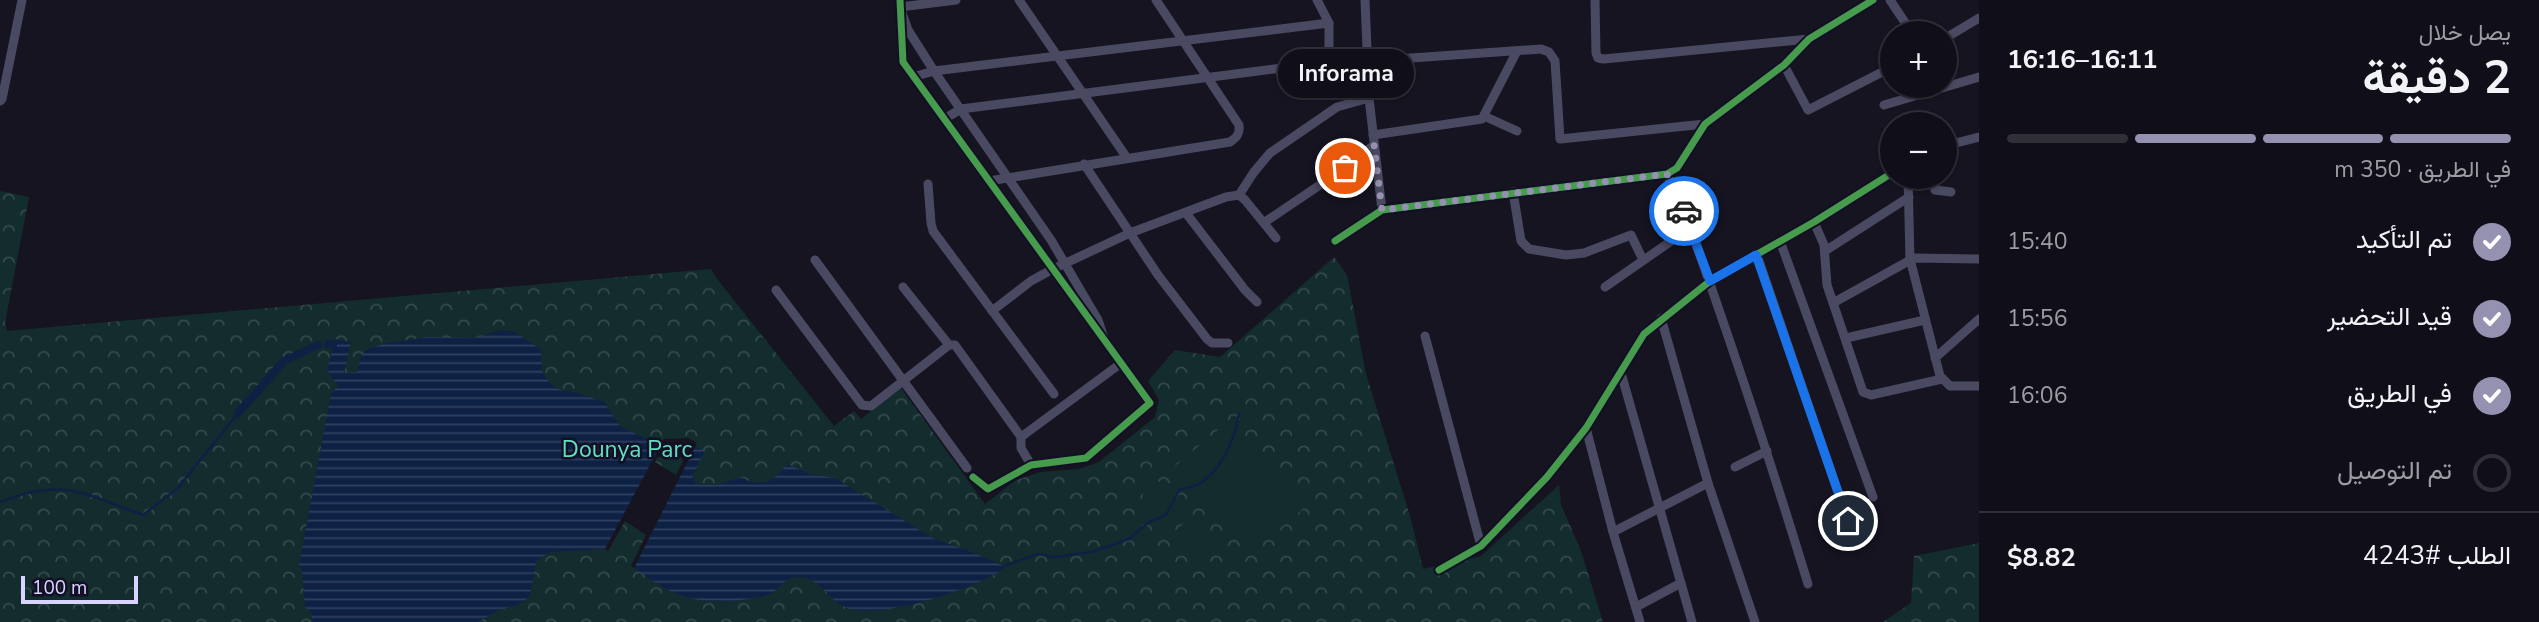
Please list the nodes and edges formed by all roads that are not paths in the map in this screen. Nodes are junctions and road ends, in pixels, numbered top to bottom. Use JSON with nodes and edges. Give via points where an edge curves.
{"nodes":[{"id":1,"x":22,"y":0,"type":"edge"},
{"id":2,"x":956,"y":0,"type":"edge"},
{"id":3,"x":1019,"y":0,"type":"edge"},
{"id":4,"x":1156,"y":0,"type":"edge"},
{"id":5,"x":1317,"y":0,"type":"edge"},
{"id":6,"x":1365,"y":0,"type":"edge"},
{"id":7,"x":1595,"y":0,"type":"edge"},
{"id":8,"x":1873,"y":0,"type":"edge"},
{"id":9,"x":1890,"y":0,"type":"edge"},
{"id":10,"x":900,"y":4,"type":"edge"},
{"id":11,"x":1979,"y":18,"type":"edge"},
{"id":12,"x":1904,"y":21,"type":"edge"},
{"id":13,"x":1329,"y":23,"type":"junction"},
{"id":14,"x":1957,"y":31,"type":"edge"},
{"id":15,"x":1809,"y":38,"type":"junction"},
{"id":16,"x":1183,"y":42,"type":"junction"},
{"id":17,"x":1517,"y":51,"type":"junction"},
{"id":18,"x":1057,"y":57,"type":"junction"},
{"id":19,"x":1368,"y":61,"type":"junction"},
{"id":20,"x":1784,"y":65,"type":"junction"},
{"id":21,"x":934,"y":71,"type":"junction"},
{"id":22,"x":1880,"y":73,"type":"edge"},
{"id":23,"x":913,"y":76,"type":"junction"},
{"id":24,"x":1979,"y":77,"type":"edge"},
{"id":25,"x":1208,"y":78,"type":"junction"},
{"id":26,"x":1083,"y":93,"type":"junction"},
{"id":27,"x":1369,"y":98,"type":"junction"},
{"id":28,"x":0,"y":101,"type":"edge"},
{"id":29,"x":1884,"y":105,"type":"dead end"},
{"id":30,"x":961,"y":109,"type":"junction"},
{"id":31,"x":1484,"y":116,"type":"junction"},
{"id":32,"x":944,"y":119,"type":"junction"},
{"id":33,"x":1705,"y":124,"type":"junction"},
{"id":34,"x":1517,"y":131,"type":"dead end"},
{"id":35,"x":1979,"y":137,"type":"edge"},
{"id":36,"x":1374,"y":140,"type":"junction"},
{"id":37,"x":1957,"y":143,"type":"edge"},
{"id":38,"x":1127,"y":158,"type":"junction"},
{"id":39,"x":1084,"y":164,"type":"junction"},
{"id":40,"x":1667,"y":174,"type":"junction"},
{"id":41,"x":1009,"y":178,"type":"junction"},
{"id":42,"x":989,"y":181,"type":"junction"},
{"id":43,"x":1880,"y":181,"type":"edge"},
{"id":44,"x":928,"y":184,"type":"dead end"},
{"id":45,"x":1909,"y":189,"type":"edge"},
{"id":46,"x":1935,"y":189,"type":"edge"},
{"id":47,"x":1513,"y":192,"type":"junction"},
{"id":48,"x":1951,"y":192,"type":"dead end"},
{"id":49,"x":1239,"y":195,"type":"junction"},
{"id":50,"x":1909,"y":197,"type":"junction"},
{"id":51,"x":1382,"y":210,"type":"junction"},
{"id":52,"x":1186,"y":213,"type":"junction"},
{"id":53,"x":1265,"y":222,"type":"junction"},
{"id":54,"x":1814,"y":222,"type":"junction"},
{"id":55,"x":1690,"y":228,"type":"junction"},
{"id":56,"x":1130,"y":233,"type":"junction"},
{"id":57,"x":1276,"y":238,"type":"dead end"},
{"id":58,"x":1335,"y":241,"type":"dead end"},
{"id":59,"x":1780,"y":241,"type":"junction"},
{"id":60,"x":1825,"y":251,"type":"junction"},
{"id":61,"x":1756,"y":255,"type":"junction"},
{"id":62,"x":1910,"y":259,"type":"junction"},
{"id":63,"x":1979,"y":259,"type":"edge"},
{"id":64,"x":815,"y":260,"type":"dead end"},
{"id":65,"x":1643,"y":260,"type":"junction"},
{"id":66,"x":1066,"y":265,"type":"junction"},
{"id":67,"x":1051,"y":270,"type":"junction"},
{"id":68,"x":1710,"y":281,"type":"junction"},
{"id":69,"x":903,"y":287,"type":"dead end"},
{"id":70,"x":1605,"y":287,"type":"dead end"},
{"id":71,"x":776,"y":290,"type":"dead end"},
{"id":72,"x":1257,"y":302,"type":"dead end"},
{"id":73,"x":1833,"y":303,"type":"junction"},
{"id":74,"x":992,"y":311,"type":"junction"},
{"id":75,"x":1661,"y":318,"type":"junction"},
{"id":76,"x":1979,"y":319,"type":"edge"},
{"id":77,"x":1925,"y":320,"type":"junction"},
{"id":78,"x":1425,"y":336,"type":"dead end"},
{"id":79,"x":1846,"y":338,"type":"junction"},
{"id":80,"x":1228,"y":343,"type":"dead end"},
{"id":81,"x":949,"y":345,"type":"junction"},
{"id":82,"x":1107,"y":346,"type":"junction"},
{"id":83,"x":1935,"y":358,"type":"junction"},
{"id":84,"x":1120,"y":363,"type":"junction"},
{"id":85,"x":1621,"y":373,"type":"junction"},
{"id":86,"x":1942,"y":379,"type":"junction"},
{"id":87,"x":903,"y":381,"type":"junction"},
{"id":88,"x":1979,"y":386,"type":"edge"},
{"id":89,"x":1054,"y":394,"type":"dead end"},
{"id":90,"x":1586,"y":428,"type":"junction"},
{"id":91,"x":1021,"y":437,"type":"junction"},
{"id":92,"x":1767,"y":451,"type":"junction"},
{"id":93,"x":1031,"y":465,"type":"junction"},
{"id":94,"x":1735,"y":467,"type":"dead end"},
{"id":95,"x":967,"y":468,"type":"dead end"},
{"id":96,"x":973,"y":477,"type":"dead end"},
{"id":97,"x":1708,"y":483,"type":"junction"},
{"id":98,"x":1873,"y":497,"type":"dead end"},
{"id":99,"x":1659,"y":509,"type":"junction"},
{"id":100,"x":1848,"y":521,"type":"dead end"},
{"id":101,"x":1613,"y":532,"type":"junction"},
{"id":102,"x":1481,"y":546,"type":"junction"},
{"id":103,"x":1439,"y":570,"type":"dead end"},
{"id":104,"x":1681,"y":583,"type":"junction"},
{"id":105,"x":1808,"y":584,"type":"dead end"},
{"id":106,"x":1636,"y":607,"type":"junction"},
{"id":107,"x":1640,"y":622,"type":"edge"},
{"id":108,"x":1692,"y":622,"type":"edge"},
{"id":109,"x":1755,"y":622,"type":"edge"}],
"edges":[{"from":1,"to":28,"type":"street"},
{"from":2,"to":10,"type":"street"},
{"from":3,"to":18,"type":"street"},
{"from":4,"to":16,"type":"street"},
{"from":5,"to":13,"type":"street"},
{"from":6,"to":19,"type":"street"},
{"from":7,"to":15,"type":"street","via":[[1598,58]]},
{"from":8,"to":15,"type":"street"},
{"from":9,"to":12,"type":"street"},
{"from":10,"to":21,"type":"street","via":[[908,30]]},
{"from":10,"to":23,"type":"street","via":[[902,62]]},
{"from":11,"to":14,"type":"street"},
{"from":13,"to":16,"type":"street"},
{"from":13,"to":25,"type":"street","via":[[1329,62]]},
{"from":15,"to":20,"type":"street"},
{"from":16,"to":18,"type":"street"},
{"from":16,"to":25,"type":"street"},
{"from":17,"to":19,"type":"street"},
{"from":17,"to":31,"type":"street"},
{"from":17,"to":33,"type":"street","via":[[1541,49],[1555,61],[1560,139]]},
{"from":18,"to":21,"type":"street"},
{"from":18,"to":26,"type":"street"},
{"from":19,"to":27,"type":"street"},
{"from":20,"to":22,"type":"street","via":[[1808,110]]},
{"from":20,"to":33,"type":"street"},
{"from":21,"to":23,"type":"street"},
{"from":21,"to":30,"type":"street"},
{"from":23,"to":32,"type":"street"},
{"from":24,"to":29,"type":"street"},
{"from":25,"to":26,"type":"street"},
{"from":25,"to":38,"type":"street","via":[[1239,125],[1235,138]]},
{"from":26,"to":30,"type":"street"},
{"from":26,"to":38,"type":"street"},
{"from":27,"to":36,"type":"street"},
{"from":27,"to":49,"type":"street","via":[[1337,107],[1270,153]]},
{"from":30,"to":32,"type":"street"},
{"from":30,"to":41,"type":"street"},
{"from":31,"to":34,"type":"street"},
{"from":31,"to":36,"type":"street"},
{"from":32,"to":42,"type":"street"},
{"from":33,"to":40,"type":"street","via":[[1676,168]]},
{"from":35,"to":37,"type":"street"},
{"from":36,"to":51,"type":"street"},
{"from":36,"to":53,"type":"street","via":[[1345,168]]},
{"from":38,"to":39,"type":"street"},
{"from":39,"to":41,"type":"street"},
{"from":39,"to":56,"type":"street"},
{"from":40,"to":47,"type":"street"},
{"from":40,"to":55,"type":"street"},
{"from":41,"to":42,"type":"street"},
{"from":41,"to":66,"type":"street"},
{"from":42,"to":67,"type":"street"},
{"from":43,"to":54,"type":"street"},
{"from":44,"to":74,"type":"street","via":[[933,231]]},
{"from":45,"to":50,"type":"street"},
{"from":46,"to":48,"type":"street"},
{"from":47,"to":51,"type":"street"},
{"from":47,"to":65,"type":"street","via":[[1521,241],[1529,248],[1566,255],[1584,253],[1631,235]]},
{"from":49,"to":52,"type":"street"},
{"from":49,"to":53,"type":"street"},
{"from":50,"to":60,"type":"street"},
{"from":50,"to":62,"type":"street"},
{"from":51,"to":58,"type":"street"},
{"from":52,"to":56,"type":"street"},
{"from":52,"to":72,"type":"street"},
{"from":53,"to":57,"type":"street"},
{"from":54,"to":59,"type":"street"},
{"from":54,"to":60,"type":"street"},
{"from":55,"to":65,"type":"street"},
{"from":55,"to":68,"type":"street"},
{"from":56,"to":66,"type":"street"},
{"from":56,"to":80,"type":"street","via":[[1207,339]]},
{"from":59,"to":61,"type":"street"},
{"from":59,"to":98,"type":"street"},
{"from":60,"to":73,"type":"street"},
{"from":61,"to":68,"type":"street"},
{"from":61,"to":100,"type":"street"},
{"from":62,"to":63,"type":"street"},
{"from":62,"to":73,"type":"street"},
{"from":62,"to":77,"type":"street"},
{"from":64,"to":87,"type":"street"},
{"from":65,"to":70,"type":"street"},
{"from":66,"to":67,"type":"street"},
{"from":66,"to":82,"type":"street","via":[[1098,320]]},
{"from":67,"to":74,"type":"street"},
{"from":67,"to":82,"type":"street"},
{"from":68,"to":75,"type":"street"},
{"from":68,"to":92,"type":"street"},
{"from":69,"to":81,"type":"street"},
{"from":71,"to":87,"type":"street","via":[[863,405],[871,406]]},
{"from":73,"to":79,"type":"street"},
{"from":74,"to":89,"type":"street"},
{"from":75,"to":85,"type":"street","via":[[1644,334]]},
{"from":75,"to":97,"type":"street"},
{"from":76,"to":83,"type":"street"},
{"from":77,"to":79,"type":"street"},
{"from":77,"to":83,"type":"street"},
{"from":78,"to":102,"type":"street"},
{"from":79,"to":86,"type":"street","via":[[1866,394]]},
{"from":81,"to":87,"type":"street"},
{"from":81,"to":91,"type":"street","via":[[955,345]]},
{"from":82,"to":84,"type":"street"},
{"from":83,"to":86,"type":"street"},
{"from":84,"to":91,"type":"street"},
{"from":84,"to":93,"type":"street","via":[[1149,406],[1086,458]]},
{"from":85,"to":90,"type":"street"},
{"from":85,"to":99,"type":"street"},
{"from":86,"to":88,"type":"street","via":[[1954,387]]},
{"from":87,"to":95,"type":"street"},
{"from":90,"to":101,"type":"street"},
{"from":90,"to":102,"type":"street"},
{"from":91,"to":93,"type":"street","via":[[1021,448]]},
{"from":92,"to":94,"type":"street"},
{"from":92,"to":105,"type":"street"},
{"from":93,"to":96,"type":"street","via":[[988,489]]},
{"from":97,"to":99,"type":"street"},
{"from":97,"to":109,"type":"street"},
{"from":99,"to":101,"type":"street"},
{"from":99,"to":104,"type":"street"},
{"from":101,"to":106,"type":"street"},
{"from":102,"to":103,"type":"street"},
{"from":104,"to":106,"type":"street"},
{"from":104,"to":108,"type":"street"},
{"from":106,"to":107,"type":"street"}]}
